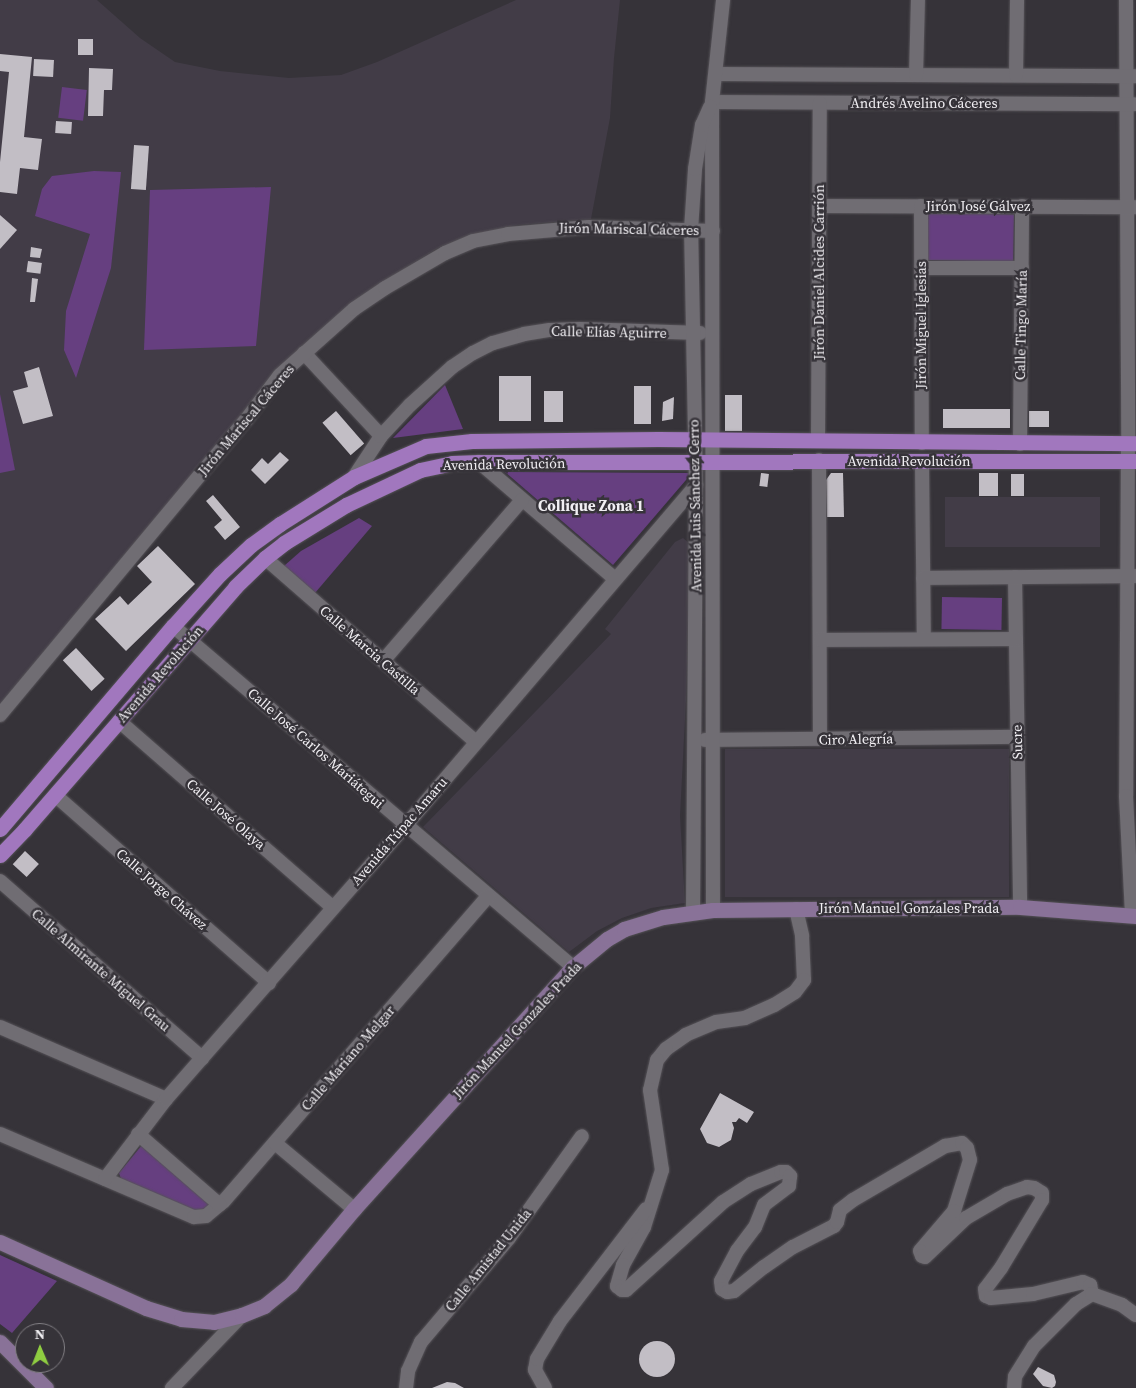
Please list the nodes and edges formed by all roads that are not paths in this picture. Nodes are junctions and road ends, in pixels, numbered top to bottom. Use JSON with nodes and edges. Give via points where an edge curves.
{"nodes":[{"id":1,"x":723,"y":0,"type":"edge"},
{"id":2,"x":918,"y":0,"type":"edge"},
{"id":3,"x":1017,"y":0,"type":"edge"},
{"id":4,"x":1126,"y":0,"type":"edge"},
{"id":5,"x":716,"y":74,"type":"junction"},
{"id":6,"x":916,"y":74,"type":"junction"},
{"id":7,"x":1016,"y":75,"type":"junction"},
{"id":8,"x":1131,"y":76,"type":"edge"},
{"id":9,"x":712,"y":102,"type":"junction"},
{"id":10,"x":820,"y":103,"type":"junction"},
{"id":11,"x":1131,"y":104,"type":"edge"},
{"id":12,"x":819,"y":206,"type":"junction"},
{"id":13,"x":922,"y":206,"type":"junction"},
{"id":14,"x":1022,"y":206,"type":"junction"},
{"id":15,"x":1132,"y":207,"type":"edge"},
{"id":16,"x":691,"y":230,"type":"junction"},
{"id":17,"x":713,"y":231,"type":"junction"},
{"id":18,"x":921,"y":268,"type":"junction"},
{"id":19,"x":1022,"y":268,"type":"junction"},
{"id":20,"x":692,"y":333,"type":"junction"},
{"id":21,"x":712,"y":333,"type":"junction"},
{"id":22,"x":304,"y":352,"type":"junction"},
{"id":23,"x":381,"y":436,"type":"junction"},
{"id":24,"x":695,"y":440,"type":"junction"},
{"id":25,"x":713,"y":440,"type":"junction"},
{"id":26,"x":818,"y":441,"type":"junction"},
{"id":27,"x":922,"y":443,"type":"junction"},
{"id":28,"x":1132,"y":443,"type":"edge"},
{"id":29,"x":1020,"y":444,"type":"junction"},
{"id":30,"x":819,"y":460,"type":"junction"},
{"id":31,"x":1132,"y":461,"type":"edge"},
{"id":32,"x":479,"y":462,"type":"junction"},
{"id":33,"x":696,"y":462,"type":"junction"},
{"id":34,"x":714,"y":462,"type":"junction"},
{"id":35,"x":922,"y":462,"type":"junction"},
{"id":36,"x":354,"y":477,"type":"junction"},
{"id":37,"x":696,"y":485,"type":"junction"},
{"id":38,"x":522,"y":500,"type":"junction"},
{"id":39,"x":265,"y":558,"type":"junction"},
{"id":40,"x":1132,"y":576,"type":"edge"},
{"id":41,"x":1015,"y":577,"type":"junction"},
{"id":42,"x":923,"y":578,"type":"junction"},
{"id":43,"x":615,"y":579,"type":"junction"},
{"id":44,"x":173,"y":626,"type":"junction"},
{"id":45,"x":924,"y":639,"type":"junction"},
{"id":46,"x":1016,"y":639,"type":"junction"},
{"id":47,"x":190,"y":640,"type":"junction"},
{"id":48,"x":820,"y":640,"type":"junction"},
{"id":49,"x":383,"y":661,"type":"junction"},
{"id":50,"x":0,"y":715,"type":"edge"},
{"id":51,"x":119,"y":721,"type":"junction"},
{"id":52,"x":1017,"y":737,"type":"junction"},
{"id":53,"x":820,"y":739,"type":"junction"},
{"id":54,"x":694,"y":740,"type":"junction"},
{"id":55,"x":714,"y":740,"type":"junction"},
{"id":56,"x":476,"y":742,"type":"junction"},
{"id":57,"x":55,"y":795,"type":"junction"},
{"id":58,"x":1131,"y":796,"type":"edge"},
{"id":59,"x":406,"y":825,"type":"junction"},
{"id":60,"x":0,"y":829,"type":"edge"},
{"id":61,"x":0,"y":855,"type":"edge"},
{"id":62,"x":0,"y":881,"type":"edge"},
{"id":63,"x":488,"y":896,"type":"junction"},
{"id":64,"x":333,"y":908,"type":"junction"},
{"id":65,"x":1020,"y":908,"type":"junction"},
{"id":66,"x":796,"y":909,"type":"junction"},
{"id":67,"x":713,"y":910,"type":"junction"},
{"id":68,"x":693,"y":912,"type":"junction"},
{"id":69,"x":1135,"y":916,"type":"edge"},
{"id":70,"x":573,"y":967,"type":"junction"},
{"id":71,"x":269,"y":983,"type":"junction"},
{"id":72,"x":0,"y":1027,"type":"edge"},
{"id":73,"x":202,"y":1058,"type":"junction"},
{"id":74,"x":166,"y":1099,"type":"junction"},
{"id":75,"x":0,"y":1134,"type":"edge"},
{"id":76,"x":138,"y":1134,"type":"junction"},
{"id":77,"x":582,"y":1136,"type":"dead end"},
{"id":78,"x":275,"y":1143,"type":"junction"},
{"id":79,"x":104,"y":1179,"type":"junction"},
{"id":80,"x":652,"y":1200,"type":"junction"},
{"id":81,"x":220,"y":1205,"type":"junction"},
{"id":82,"x":354,"y":1209,"type":"junction"},
{"id":83,"x":0,"y":1242,"type":"edge"},
{"id":84,"x":1092,"y":1294,"type":"junction"},
{"id":85,"x":242,"y":1314,"type":"junction"},
{"id":86,"x":1136,"y":1315,"type":"edge"},
{"id":87,"x":0,"y":1342,"type":"edge"},
{"id":88,"x":46,"y":1388,"type":"edge"},
{"id":89,"x":172,"y":1388,"type":"edge"},
{"id":90,"x":406,"y":1388,"type":"edge"},
{"id":91,"x":545,"y":1388,"type":"edge"},
{"id":92,"x":1014,"y":1388,"type":"edge"}],
"edges":[{"from":1,"to":5,"type":"street","name":"Avenida Luis Sánchez Cerro"},
{"from":2,"to":6,"type":"street"},
{"from":3,"to":7,"type":"street"},
{"from":4,"to":8,"type":"street"},
{"from":5,"to":6,"type":"street","name":"Andrés Avelino Cáceres"},
{"from":5,"to":9,"type":"street","name":"Avenida Luis Sánchez Cerro"},
{"from":6,"to":7,"type":"street","name":"Andrés Avelino Cáceres"},
{"from":7,"to":8,"type":"street","name":"Andrés Avelino Cáceres"},
{"from":8,"to":11,"type":"street"},
{"from":9,"to":10,"type":"street","name":"Andrés Avelino Cáceres"},
{"from":9,"to":16,"type":"street","name":"Avenida Luis Sánchez Cerro","via":[[702,125],[696,160]]},
{"from":9,"to":17,"type":"street","name":"Avenida Luis Sánchez Cerro"},
{"from":10,"to":11,"type":"street","name":"Andrés Avelino Cáceres"},
{"from":10,"to":12,"type":"street","name":"Jirón Daniel Alcides Carrión"},
{"from":11,"to":15,"type":"street"},
{"from":12,"to":13,"type":"street","name":"Jirón José Gálvez"},
{"from":12,"to":26,"type":"street","name":"Jirón Daniel Alcides Carrión"},
{"from":13,"to":14,"type":"street","name":"Jirón José Gálvez"},
{"from":13,"to":18,"type":"street","name":"Jirón Miguel Iglesias"},
{"from":14,"to":15,"type":"street","name":"Jirón José Gálvez"},
{"from":14,"to":19,"type":"street","name":"Calle Tingo María"},
{"from":15,"to":28,"type":"street"},
{"from":16,"to":17,"type":"street","name":"Jirón Mariscal Cáceres"},
{"from":16,"to":20,"type":"street","name":"Avenida Luis Sánchez Cerro"},
{"from":16,"to":22,"type":"street","name":"Jirón Mariscal Cáceres","via":[[589,226],[553,228],[473,241],[385,288]]},
{"from":17,"to":21,"type":"street","name":"Avenida Luis Sánchez Cerro"},
{"from":18,"to":19,"type":"street"},
{"from":18,"to":27,"type":"street","name":"Jirón Miguel Iglesias"},
{"from":19,"to":29,"type":"street","name":"Calle Tingo María"},
{"from":20,"to":21,"type":"street","name":"Calle Elías Aguirre"},
{"from":20,"to":23,"type":"street","name":"Calle Elías Aguirre","via":[[550,330],[493,343],[452,367]]},
{"from":20,"to":24,"type":"street","name":"Avenida Luis Sánchez Cerro"},
{"from":21,"to":25,"type":"street","name":"Avenida Luis Sánchez Cerro"},
{"from":22,"to":23,"type":"street"},
{"from":22,"to":50,"type":"street","name":"Jirón Mariscal Cáceres","via":[[280,375]]},
{"from":23,"to":36,"type":"street","name":"Calle Elías Aguirre"},
{"from":24,"to":25,"type":"main road","name":"Avenida Revolución"},
{"from":24,"to":33,"type":"street","name":"Avenida Luis Sánchez Cerro"},
{"from":24,"to":36,"type":"main road","name":"Avenida Revolución","via":[[449,442],[426,446]]},
{"from":25,"to":26,"type":"main road","name":"Avenida Revolución"},
{"from":25,"to":34,"type":"street","name":"Avenida Luis Sánchez Cerro"},
{"from":26,"to":27,"type":"main road","name":"Avenida Revolución"},
{"from":27,"to":29,"type":"main road","name":"Avenida Revolución"},
{"from":28,"to":29,"type":"main road","name":"Avenida Revolución"},
{"from":28,"to":31,"type":"street"},
{"from":30,"to":34,"type":"main road","name":"Avenida Revolución"},
{"from":30,"to":35,"type":"main road","name":"Avenida Revolución"},
{"from":30,"to":48,"type":"street"},
{"from":31,"to":35,"type":"main road","name":"Avenida Revolución"},
{"from":31,"to":40,"type":"street"},
{"from":32,"to":33,"type":"main road","name":"Avenida Revolución"},
{"from":32,"to":38,"type":"street"},
{"from":32,"to":39,"type":"main road","name":"Avenida Revolución","via":[[436,466],[390,483],[314,524]]},
{"from":33,"to":34,"type":"main road","name":"Avenida Revolución"},
{"from":33,"to":37,"type":"street","name":"Avenida Luis Sánchez Cerro"},
{"from":34,"to":55,"type":"street","name":"Avenida Luis Sánchez Cerro"},
{"from":35,"to":42,"type":"street"},
{"from":36,"to":44,"type":"main road","name":"Avenida Revolución","via":[[251,545]]},
{"from":37,"to":43,"type":"street","name":"Avenida Túpac Amaru"},
{"from":37,"to":54,"type":"street","name":"Avenida Luis Sánchez Cerro"},
{"from":38,"to":43,"type":"street"},
{"from":38,"to":49,"type":"street"},
{"from":39,"to":47,"type":"main road","name":"Avenida Revolución","via":[[235,587]]},
{"from":39,"to":49,"type":"street","name":"Calle Marcia Castilla"},
{"from":40,"to":41,"type":"street"},
{"from":40,"to":58,"type":"street"},
{"from":41,"to":42,"type":"street"},
{"from":41,"to":46,"type":"street","name":"Sucre"},
{"from":42,"to":45,"type":"street"},
{"from":43,"to":56,"type":"street","name":"Avenida Túpac Amaru"},
{"from":44,"to":47,"type":"street","name":"Calle José Carlos Mariátegui"},
{"from":44,"to":60,"type":"main road","name":"Avenida Revolución"},
{"from":45,"to":46,"type":"street"},
{"from":45,"to":48,"type":"street"},
{"from":46,"to":52,"type":"street","name":"Sucre"},
{"from":47,"to":51,"type":"main road","name":"Avenida Revolución"},
{"from":47,"to":59,"type":"street","name":"Calle José Carlos Mariátegui"},
{"from":48,"to":53,"type":"street"},
{"from":49,"to":56,"type":"street","name":"Calle Marcia Castilla"},
{"from":51,"to":57,"type":"main road","name":"Avenida Revolución"},
{"from":51,"to":64,"type":"street","name":"Calle José Olaya"},
{"from":52,"to":53,"type":"street","name":"Ciro Alegría"},
{"from":52,"to":65,"type":"street","name":"Sucre"},
{"from":53,"to":55,"type":"street","name":"Ciro Alegría"},
{"from":54,"to":55,"type":"street","name":"Ciro Alegría"},
{"from":54,"to":68,"type":"street","name":"Avenida Luis Sánchez Cerro"},
{"from":55,"to":67,"type":"street","name":"Avenida Luis Sánchez Cerro"},
{"from":56,"to":59,"type":"street","name":"Avenida Túpac Amaru"},
{"from":57,"to":61,"type":"main road","name":"Avenida Revolución"},
{"from":57,"to":71,"type":"street","name":"Calle Jorge Chávez"},
{"from":58,"to":69,"type":"street"},
{"from":59,"to":63,"type":"street","name":"Calle José Carlos Mariátegui"},
{"from":59,"to":64,"type":"street","name":"Avenida Túpac Amaru"},
{"from":62,"to":73,"type":"street","name":"Calle Almirante Miguel Grau"},
{"from":63,"to":70,"type":"street","name":"Calle José Carlos Mariátegui"},
{"from":63,"to":78,"type":"street","name":"Calle Mariano Melgar"},
{"from":64,"to":71,"type":"street","name":"Avenida Túpac Amaru"},
{"from":65,"to":66,"type":"street","name":"Jirón Manuel Gonzales Prada"},
{"from":65,"to":69,"type":"street","name":"Jirón Manuel Gonzales Prada"},
{"from":66,"to":67,"type":"street","name":"Jirón Manuel Gonzales Prada"},
{"from":66,"to":80,"type":"street","via":[[802,936],[804,980],[787,998],[745,1018],[716,1022],[686,1035],[657,1060],[650,1090],[662,1170]]},
{"from":67,"to":68,"type":"street","name":"Jirón Manuel Gonzales Prada"},
{"from":68,"to":70,"type":"street","name":"Jirón Manuel Gonzales Prada","via":[[624,929]]},
{"from":70,"to":82,"type":"street","name":"Jirón Manuel Gonzales Prada"},
{"from":71,"to":73,"type":"street","name":"Avenida Túpac Amaru"},
{"from":72,"to":74,"type":"street"},
{"from":73,"to":74,"type":"street","name":"Avenida Túpac Amaru"},
{"from":74,"to":76,"type":"street","name":"Avenida Túpac Amaru"},
{"from":75,"to":79,"type":"street"},
{"from":76,"to":79,"type":"street","name":"Avenida Túpac Amaru"},
{"from":76,"to":81,"type":"street"},
{"from":77,"to":90,"type":"street","name":"Calle Amistad Unida","via":[[509,1238],[421,1342],[408,1370]]},
{"from":78,"to":81,"type":"street","name":"Calle Mariano Melgar"},
{"from":78,"to":82,"type":"street"},
{"from":79,"to":81,"type":"street","name":"Calle Mariano Melgar","via":[[194,1217],[206,1216]]},
{"from":80,"to":84,"type":"street","via":[[644,1227],[618,1278],[617,1286],[622,1290],[626,1290],[723,1202],[751,1184],[781,1172],[790,1176],[789,1186],[764,1206],[721,1281],[722,1289],[730,1292],[792,1247],[834,1226],[840,1210],[860,1196],[945,1146],[962,1143],[970,1160],[954,1211],[920,1251],[922,1256],[925,1257],[966,1218],[1007,1194],[1034,1188],[1042,1193],[1042,1200],[985,1290],[986,1296],[1033,1294],[1083,1282],[1090,1285]]},
{"from":80,"to":91,"type":"street","via":[[560,1322],[537,1359],[535,1370]]},
{"from":82,"to":85,"type":"street","name":"Jirón Manuel Gonzales Prada","via":[[291,1284],[264,1306]]},
{"from":83,"to":85,"type":"street","name":"Jirón Manuel Gonzales Prada","via":[[146,1308],[181,1319],[214,1322]]},
{"from":84,"to":86,"type":"street","via":[[1122,1305]]},
{"from":84,"to":92,"type":"street","via":[[1076,1304],[1034,1346],[1015,1377]]},
{"from":85,"to":89,"type":"street"},
{"from":87,"to":88,"type":"street"}]}
